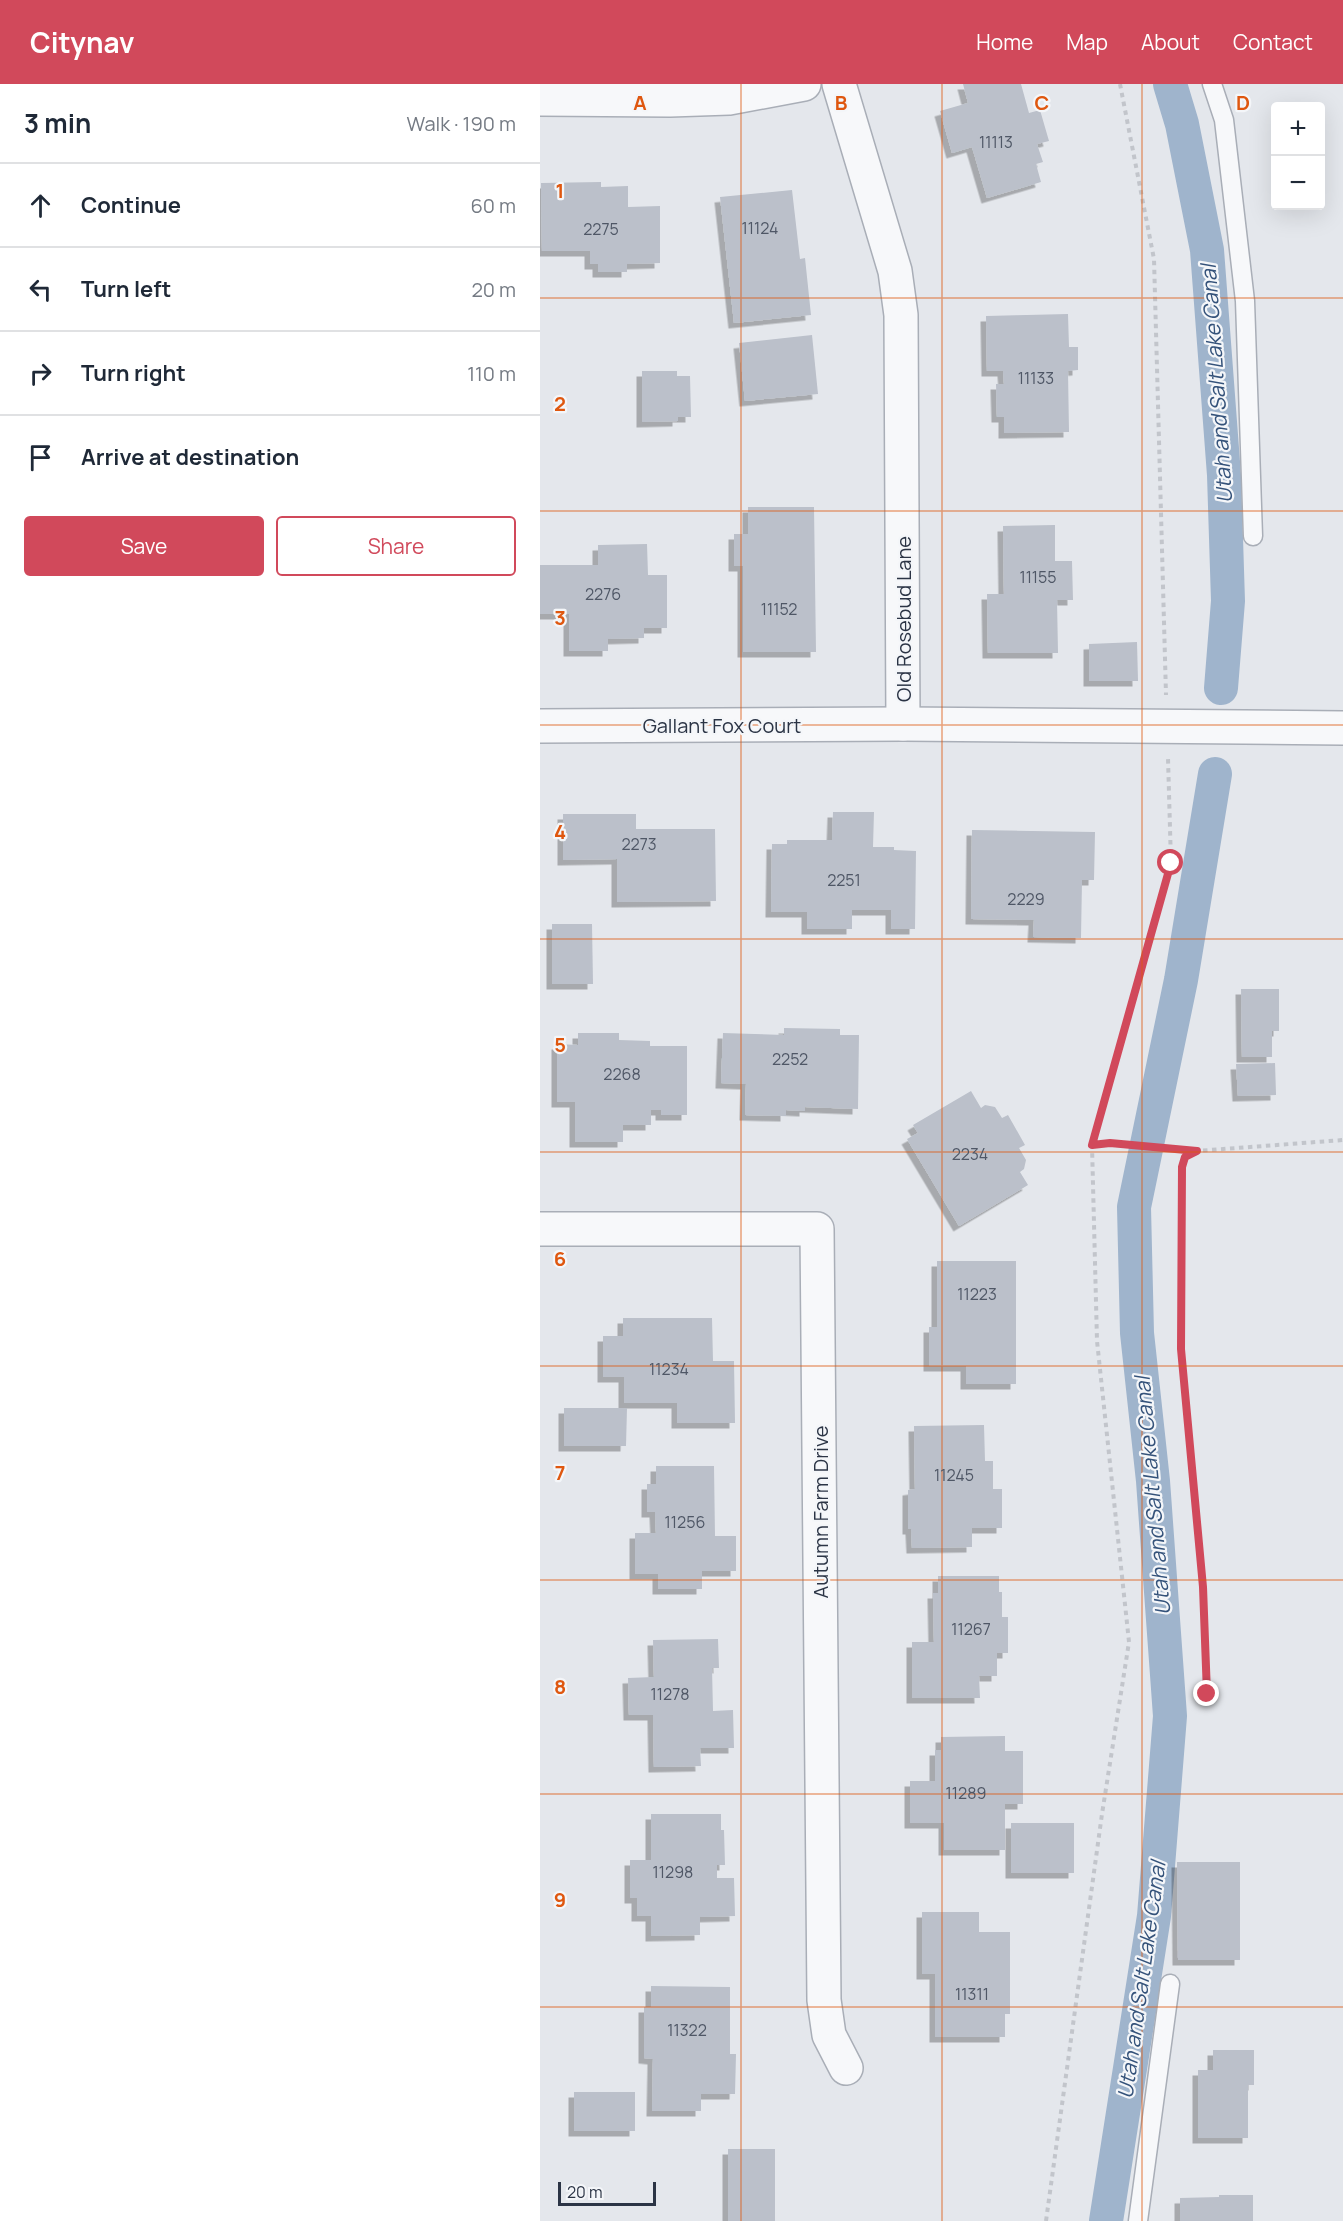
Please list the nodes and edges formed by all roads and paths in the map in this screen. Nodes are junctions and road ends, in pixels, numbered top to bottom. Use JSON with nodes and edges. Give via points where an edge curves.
{"nodes":[{"id":1,"x":804,"y":84,"type":"edge"},
{"id":2,"x":839,"y":84,"type":"edge"},
{"id":3,"x":1120,"y":84,"type":"edge"},
{"id":4,"x":1212,"y":84,"type":"edge"},
{"id":5,"x":540,"y":99,"type":"edge"},
{"id":6,"x":1253,"y":536,"type":"dead end"},
{"id":7,"x":1167,"y":702,"type":"dead end"},
{"id":8,"x":903,"y":724,"type":"junction"},
{"id":9,"x":540,"y":726,"type":"edge"},
{"id":10,"x":1343,"y":728,"type":"edge"},
{"id":11,"x":1168,"y":751,"type":"dead end"},
{"id":12,"x":1343,"y":1140,"type":"edge"},
{"id":13,"x":1092,"y":1145,"type":"junction"},
{"id":14,"x":1197,"y":1151,"type":"junction"},
{"id":15,"x":540,"y":1229,"type":"edge"},
{"id":16,"x":1207,"y":1694,"type":"dead end"},
{"id":17,"x":1170,"y":1984,"type":"dead end"},
{"id":18,"x":846,"y":2068,"type":"dead end"},
{"id":19,"x":1046,"y":2221,"type":"edge"},
{"id":20,"x":1138,"y":2221,"type":"edge"}],
"edges":[{"from":1,"to":5,"type":"street","via":[[729,98]]},
{"from":2,"to":8,"type":"street","name":"Old Rosebud Lane","via":[[895,271],[901,315]]},
{"from":3,"to":7,"type":"path","via":[[1154,259]]},
{"from":4,"to":6,"type":"lane","via":[[1224,120],[1245,301]]},
{"from":8,"to":9,"type":"street","name":"Gallant Fox Court"},
{"from":8,"to":10,"type":"street","name":"Old Rosebud Lane"},
{"from":11,"to":13,"type":"path","via":[[1171,863]]},
{"from":12,"to":14,"type":"path"},
{"from":13,"to":14,"type":"path","via":[[1110,1143]]},
{"from":13,"to":19,"type":"path","via":[[1097,1341],[1130,1642],[1102,1814]]},
{"from":14,"to":16,"type":"path","via":[[1185,1157],[1182,1167],[1181,1349],[1203,1587]]},
{"from":15,"to":18,"type":"street","name":"Autumn Farm Drive","via":[[818,1229],[824,2000],[829,2035]]},
{"from":17,"to":20,"type":"lane"}]}
